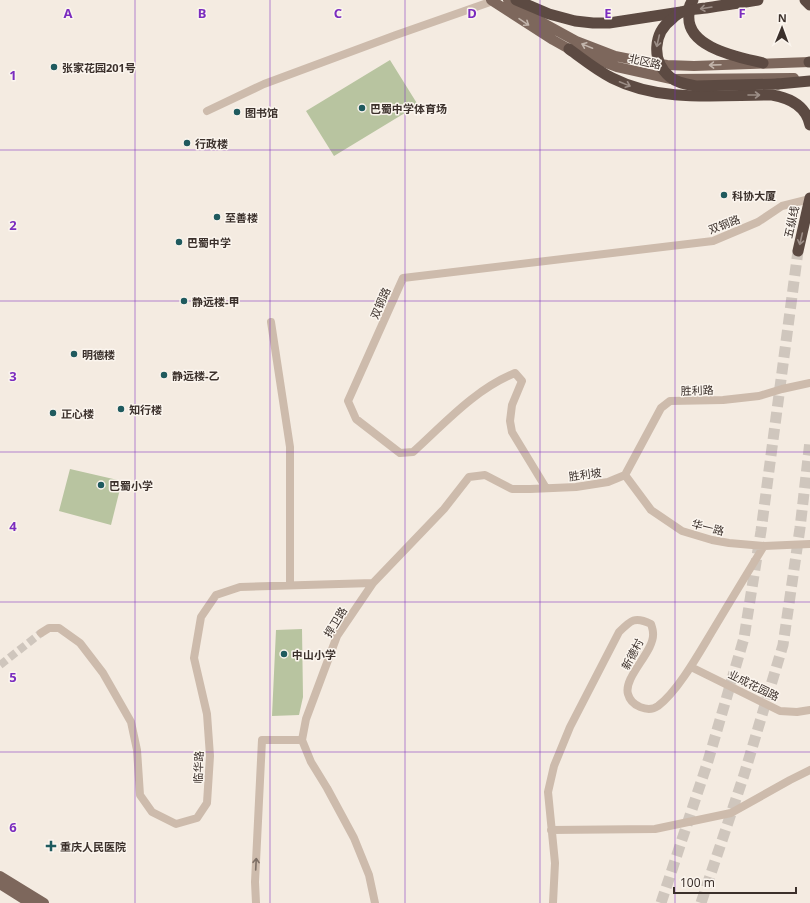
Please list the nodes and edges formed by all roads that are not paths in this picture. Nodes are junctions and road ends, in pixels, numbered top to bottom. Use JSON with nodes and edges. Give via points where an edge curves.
{"nodes":[{"id":1,"x":508,"y":0,"type":"edge"},
{"id":2,"x":516,"y":0,"type":"edge"},
{"id":3,"x":693,"y":0,"type":"edge"},
{"id":4,"x":758,"y":0,"type":"edge"},
{"id":5,"x":805,"y":0,"type":"edge"},
{"id":6,"x":492,"y":1,"type":"edge"},
{"id":7,"x":810,"y":5,"type":"edge"},
{"id":8,"x":681,"y":12,"type":"junction"},
{"id":9,"x":569,"y":49,"type":"junction"},
{"id":10,"x":810,"y":62,"type":"edge"},
{"id":11,"x":762,"y":63,"type":"junction"},
{"id":12,"x":810,"y":80,"type":"edge"},
{"id":13,"x":207,"y":111,"type":"dead end"},
{"id":14,"x":809,"y":123,"type":"edge"},
{"id":15,"x":810,"y":199,"type":"edge"},
{"id":16,"x":798,"y":251,"type":"tunnel mouth"},
{"id":17,"x":271,"y":322,"type":"dead end"},
{"id":18,"x":810,"y":384,"type":"edge"},
{"id":19,"x":625,"y":475,"type":"junction"},
{"id":20,"x":546,"y":488,"type":"junction"},
{"id":21,"x":810,"y":544,"type":"edge"},
{"id":22,"x":764,"y":546,"type":"junction"},
{"id":23,"x":373,"y":583,"type":"junction"},
{"id":24,"x":290,"y":585,"type":"junction"},
{"id":25,"x":41,"y":633,"type":"tunnel mouth"},
{"id":26,"x":691,"y":666,"type":"junction"},
{"id":27,"x":810,"y":710,"type":"edge"},
{"id":28,"x":302,"y":740,"type":"junction"},
{"id":29,"x":810,"y":770,"type":"edge"},
{"id":30,"x":551,"y":830,"type":"junction"},
{"id":31,"x":0,"y":876,"type":"edge"},
{"id":32,"x":0,"y":884,"type":"edge"},
{"id":33,"x":30,"y":903,"type":"edge"},
{"id":34,"x":44,"y":903,"type":"edge"},
{"id":35,"x":256,"y":903,"type":"edge"},
{"id":36,"x":375,"y":903,"type":"edge"},
{"id":37,"x":553,"y":903,"type":"edge"}],
"edges":[{"from":11,"to":1,"type":"main road","name":"北区路","one_way":true,"via":[[667,65],[616,56],[587,46]]},
{"from":2,"to":8,"type":"highway","via":[[562,18],[593,23]]},
{"from":3,"to":11,"type":"highway","via":[[688,20],[693,32],[704,44],[726,54]]},
{"from":4,"to":8,"type":"highway","one_way":true,"bridge":true},
{"from":5,"to":7,"type":"highway"},
{"from":6,"to":9,"type":"main road","name":"北区路","one_way":true},
{"from":6,"to":13,"type":"street","via":[[264,84]]},
{"from":8,"to":12,"type":"highway","one_way":true,"bridge":true,"via":[[665,24],[656,48],[660,65],[671,78],[696,86],[778,84]]},
{"from":9,"to":12,"type":"main road","name":"北区路","via":[[617,67],[671,79]]},
{"from":9,"to":14,"type":"highway","one_way":true,"via":[[599,71],[628,85],[646,90],[683,96],[785,97],[795,102]]},
{"from":10,"to":11,"type":"main road","name":"北区路"},
{"from":15,"to":16,"type":"highway","name":"五纵线","one_way":true},
{"from":15,"to":20,"type":"street","name":"双钢路","via":[[782,206],[758,222],[713,241],[403,278],[348,401],[356,419],[400,453],[413,452],[474,397],[502,378],[515,373],[522,381],[512,405],[512,432]]},
{"from":17,"to":24,"type":"street","via":[[290,447]]},
{"from":18,"to":19,"type":"street","name":"胜利路","via":[[759,396],[724,400],[670,401],[661,408]]},
{"from":19,"to":20,"type":"street","name":"胜利坡","via":[[608,482],[576,488]]},
{"from":19,"to":22,"type":"street","name":"华一路","via":[[651,510],[682,531],[712,540]]},
{"from":20,"to":23,"type":"street","name":"捍卫路","via":[[512,489],[485,475],[468,478],[444,509]]},
{"from":21,"to":22,"type":"street","name":"华一路"},
{"from":22,"to":26,"type":"street","name":"新德村"},
{"from":23,"to":24,"type":"street","name":"临华路"},
{"from":23,"to":28,"type":"street","name":"捍卫路","via":[[337,636],[306,719]]},
{"from":24,"to":25,"type":"street","name":"临华路","via":[[240,586],[216,595],[201,617],[194,658],[207,714],[210,756],[207,803],[197,818],[176,824],[152,812],[140,795],[137,750],[131,722],[103,673],[80,643],[59,628],[49,628]]},
{"from":26,"to":27,"type":"street","name":"业成花园路","via":[[780,711]]},
{"from":26,"to":30,"type":"street","name":"新德村","via":[[666,699],[656,707],[642,708],[633,703],[628,694],[628,684],[651,643],[654,634],[651,624],[641,619],[630,621],[619,632],[570,727],[554,766],[548,792]]},
{"from":35,"to":28,"type":"street","one_way":true,"via":[[262,740]]},
{"from":28,"to":36,"type":"street","via":[[311,762],[354,838],[369,875]]},
{"from":29,"to":30,"type":"street","via":[[731,812],[655,829]]},
{"from":30,"to":37,"type":"street","name":"新德村","via":[[555,863]]},
{"from":31,"to":34,"type":"main road"},
{"from":32,"to":33,"type":"main road"}]}
